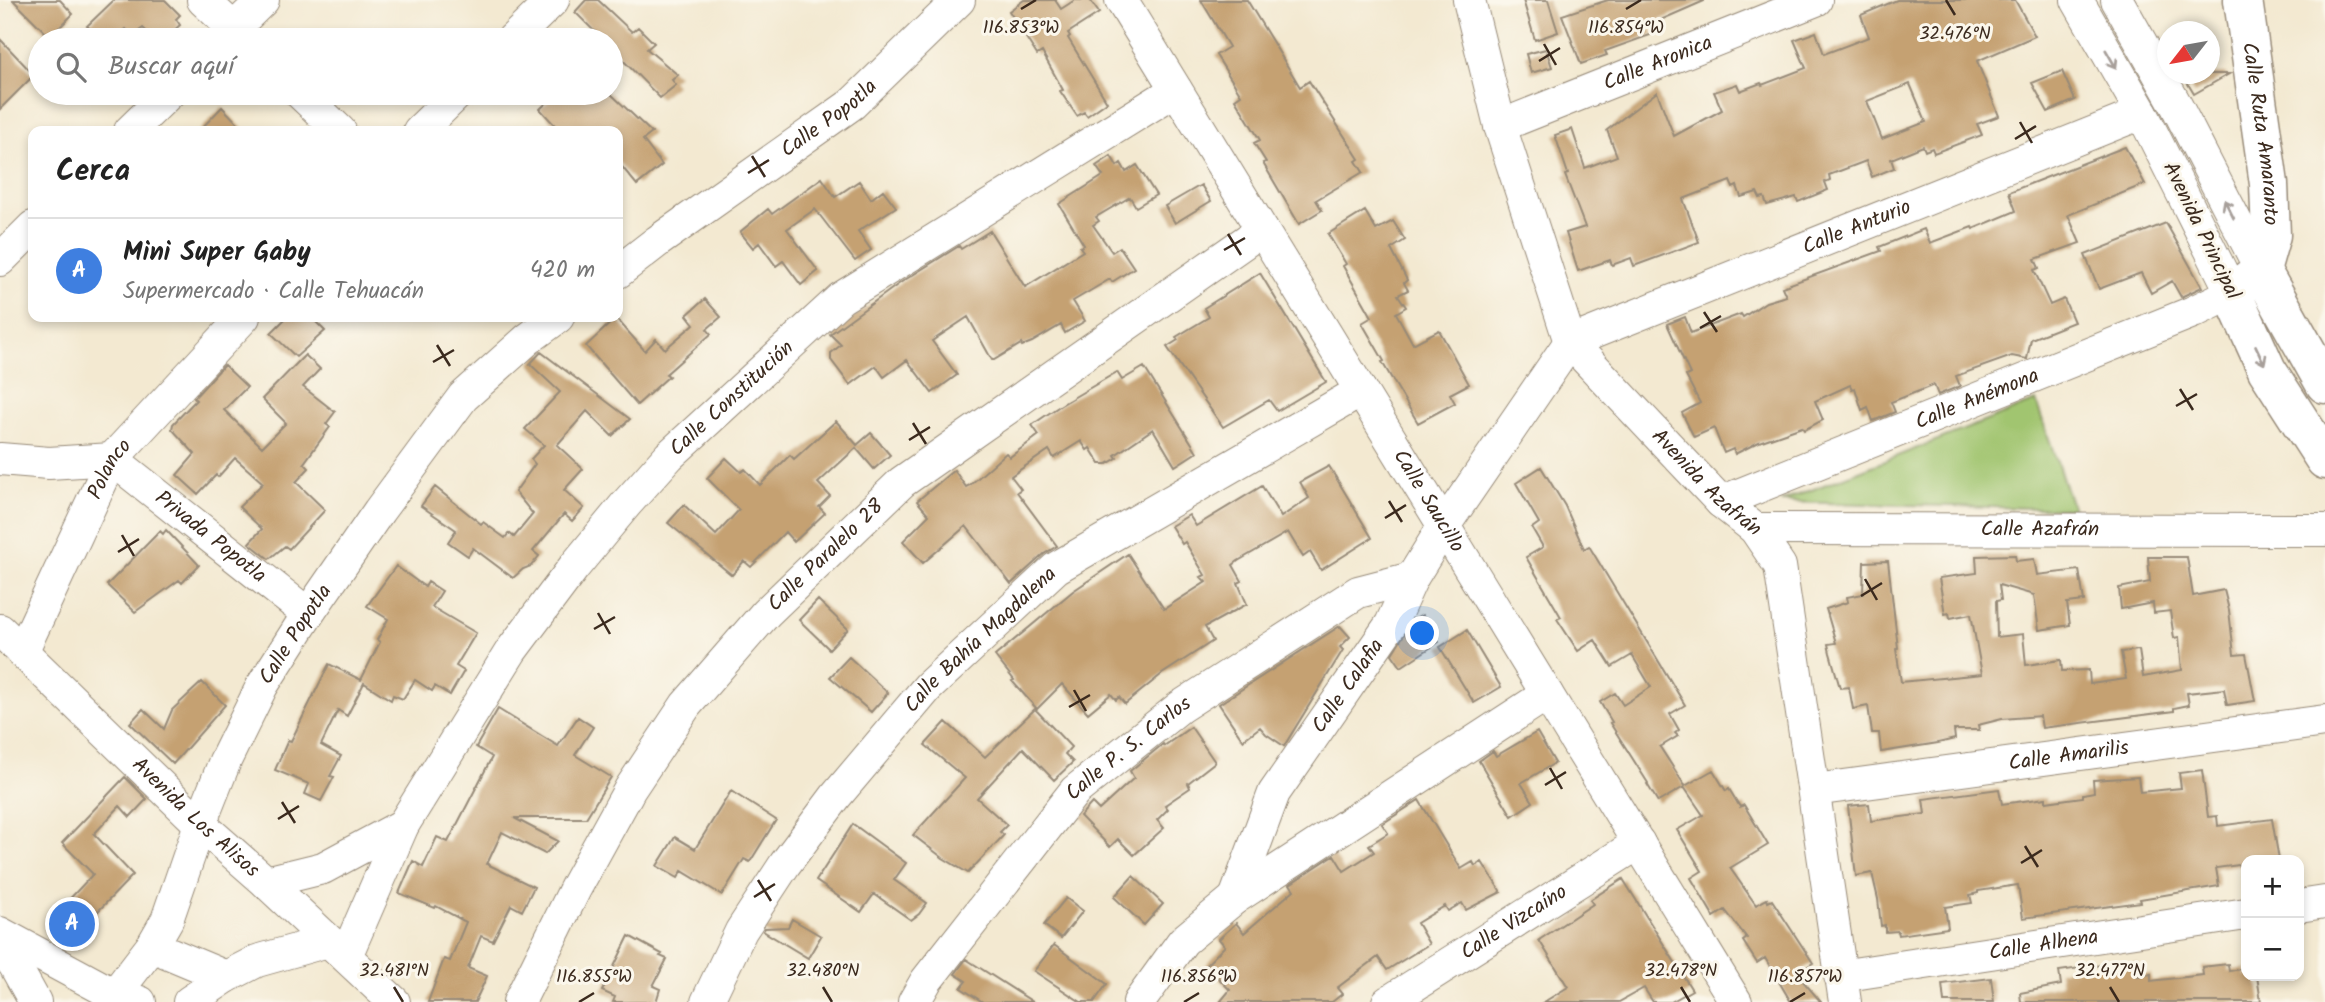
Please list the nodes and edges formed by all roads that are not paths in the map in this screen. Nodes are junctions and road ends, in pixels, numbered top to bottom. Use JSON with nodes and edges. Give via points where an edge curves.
{"nodes":[{"id":1,"x":203,"y":0,"type":"edge"},
{"id":2,"x":263,"y":0,"type":"edge"},
{"id":3,"x":553,"y":0,"type":"edge"},
{"id":4,"x":959,"y":0,"type":"edge"},
{"id":5,"x":1121,"y":0,"type":"edge"},
{"id":6,"x":1468,"y":0,"type":"edge"},
{"id":7,"x":1816,"y":0,"type":"edge"},
{"id":8,"x":2077,"y":0,"type":"edge"},
{"id":9,"x":2117,"y":0,"type":"edge"},
{"id":10,"x":2243,"y":0,"type":"edge"},
{"id":11,"x":227,"y":28,"type":"edge"},
{"id":12,"x":240,"y":28,"type":"edge"},
{"id":13,"x":524,"y":28,"type":"edge"},
{"id":14,"x":1176,"y":90,"type":"junction"},
{"id":15,"x":157,"y":105,"type":"edge"},
{"id":16,"x":313,"y":105,"type":"edge"},
{"id":17,"x":446,"y":105,"type":"edge"},
{"id":18,"x":2142,"y":113,"type":"junction"},
{"id":19,"x":135,"y":126,"type":"edge"},
{"id":20,"x":335,"y":126,"type":"edge"},
{"id":21,"x":424,"y":126,"type":"edge"},
{"id":22,"x":1500,"y":126,"type":"junction"},
{"id":23,"x":1262,"y":230,"type":"junction"},
{"id":24,"x":28,"y":232,"type":"edge"},
{"id":25,"x":0,"y":260,"type":"edge"},
{"id":26,"x":623,"y":268,"type":"edge"},
{"id":27,"x":2246,"y":281,"type":"junction"},
{"id":28,"x":239,"y":322,"type":"edge"},
{"id":29,"x":551,"y":322,"type":"edge"},
{"id":30,"x":1570,"y":342,"type":"junction"},
{"id":31,"x":2325,"y":384,"type":"edge"},
{"id":32,"x":1361,"y":391,"type":"junction"},
{"id":33,"x":0,"y":459,"type":"edge"},
{"id":34,"x":112,"y":459,"type":"junction"},
{"id":35,"x":2325,"y":460,"type":"edge"},
{"id":36,"x":1721,"y":502,"type":"junction"},
{"id":37,"x":1444,"y":526,"type":"junction"},
{"id":38,"x":1755,"y":529,"type":"junction"},
{"id":39,"x":2325,"y":530,"type":"edge"},
{"id":40,"x":1412,"y":578,"type":"junction"},
{"id":41,"x":308,"y":614,"type":"junction"},
{"id":42,"x":0,"y":630,"type":"edge"},
{"id":43,"x":22,"y":652,"type":"junction"},
{"id":44,"x":1547,"y":694,"type":"junction"},
{"id":45,"x":2325,"y":721,"type":"edge"},
{"id":46,"x":1814,"y":790,"type":"junction"},
{"id":47,"x":200,"y":824,"type":"junction"},
{"id":48,"x":403,"y":825,"type":"junction"},
{"id":49,"x":1639,"y":843,"type":"junction"},
{"id":50,"x":266,"y":882,"type":"junction"},
{"id":51,"x":1235,"y":898,"type":"junction"},
{"id":52,"x":2325,"y":902,"type":"edge"},
{"id":53,"x":2304,"y":905,"type":"edge"},
{"id":54,"x":2241,"y":915,"type":"edge"},
{"id":55,"x":0,"y":933,"type":"edge"},
{"id":56,"x":152,"y":946,"type":"junction"},
{"id":57,"x":0,"y":947,"type":"edge"},
{"id":58,"x":337,"y":948,"type":"junction"},
{"id":59,"x":226,"y":976,"type":"junction"},
{"id":60,"x":1843,"y":989,"type":"edge"},
{"id":61,"x":120,"y":999,"type":"edge"},
{"id":62,"x":35,"y":1002,"type":"edge"},
{"id":63,"x":189,"y":1002,"type":"edge"},
{"id":64,"x":394,"y":1002,"type":"edge"},
{"id":65,"x":519,"y":1002,"type":"edge"},
{"id":66,"x":707,"y":1002,"type":"edge"},
{"id":67,"x":914,"y":1002,"type":"edge"},
{"id":68,"x":1139,"y":1002,"type":"edge"},
{"id":69,"x":1388,"y":1002,"type":"edge"},
{"id":70,"x":1735,"y":1002,"type":"edge"}],
"edges":[{"from":1,"to":11,"type":"street"},
{"from":2,"to":12,"type":"street"},
{"from":3,"to":13,"type":"street"},
{"from":4,"to":26,"type":"street","name":"Calle Popotla","via":[[852,104]]},
{"from":5,"to":14,"type":"street","name":"Calle Saucillo"},
{"from":6,"to":22,"type":"street","name":"Avenida Azafrán"},
{"from":7,"to":22,"type":"street","name":"Calle Aronica"},
{"from":8,"to":18,"type":"street","name":"Avenida Principal","one_way":true},
{"from":27,"to":9,"type":"street","name":"Avenida Principal","one_way":true,"via":[[2175,103]]},
{"from":10,"to":27,"type":"main road","name":"Calle Ruta Amaranto","via":[[2269,184],[2271,235]]},
{"from":14,"to":23,"type":"street","name":"Calle Saucillo"},
{"from":14,"to":48,"type":"street","name":"Calle Constitución","via":[[841,298],[669,456],[574,567],[511,651]]},
{"from":15,"to":19,"type":"street"},
{"from":16,"to":20,"type":"street"},
{"from":17,"to":21,"type":"street"},
{"from":18,"to":27,"type":"street","name":"Avenida Principal"},
{"from":18,"to":30,"type":"street","name":"Calle Anturio"},
{"from":22,"to":30,"type":"street","name":"Avenida Azafrán"},
{"from":23,"to":32,"type":"street","name":"Calle Saucillo"},
{"from":23,"to":65,"type":"street","name":"Calle Paralelo 28","via":[[902,482],[766,613],[686,705],[630,789]]},
{"from":24,"to":25,"type":"street"},
{"from":27,"to":31,"type":"main road","name":"Avenida Principal","via":[[2295,335]]},
{"from":27,"to":35,"type":"main road","name":"Avenida Principal","one_way":true,"via":[[2267,370]]},
{"from":27,"to":36,"type":"street","name":"Calle Anémona","via":[[2180,317]]},
{"from":28,"to":34,"type":"street","name":"Polanco"},
{"from":29,"to":41,"type":"street","name":"Calle Popotla","via":[[463,397]]},
{"from":30,"to":36,"type":"street","name":"Avenida Azafrán"},
{"from":30,"to":37,"type":"street","name":"Calle Calafia"},
{"from":32,"to":37,"type":"street","name":"Calle Saucillo"},
{"from":32,"to":66,"type":"street","name":"Calle Bahía Magdalena","via":[[1056,568],[928,687],[785,864],[741,931]]},
{"from":33,"to":34,"type":"street","via":[[49,463]]},
{"from":34,"to":41,"type":"street","name":"Privada Popotla"},
{"from":34,"to":43,"type":"street","name":"Polanco"},
{"from":36,"to":38,"type":"street","name":"Avenida Azafrán"},
{"from":37,"to":40,"type":"street","name":"Calle Calafia"},
{"from":37,"to":44,"type":"street","name":"Calle Saucillo"},
{"from":38,"to":39,"type":"street","name":"Calle Azafrán"},
{"from":38,"to":46,"type":"street","name":"Avenida Azafrán","via":[[1780,566]]},
{"from":40,"to":51,"type":"street","name":"Calle Calafia","via":[[1391,624],[1274,793]]},
{"from":40,"to":67,"type":"street","name":"Calle P. S. Carlos","via":[[1358,592],[1180,707],[1075,792]]},
{"from":41,"to":47,"type":"street","name":"Calle Popotla","via":[[262,687]]},
{"from":42,"to":43,"type":"street","name":"Avenida Los Alisos"},
{"from":43,"to":47,"type":"street","name":"Avenida Los Alisos"},
{"from":44,"to":49,"type":"street","name":"Calle Saucillo"},
{"from":44,"to":51,"type":"street"},
{"from":45,"to":46,"type":"street","name":"Calle Amarilis"},
{"from":46,"to":60,"type":"street","name":"Avenida Azafrán"},
{"from":47,"to":50,"type":"street","name":"Avenida Los Alisos"},
{"from":47,"to":56,"type":"street","name":"Calle Popotla","via":[[167,920]]},
{"from":48,"to":50,"type":"street","name":"Calle Constitución","via":[[323,868]]},
{"from":48,"to":58,"type":"street","name":"Calle Constitución"},
{"from":49,"to":69,"type":"street","name":"Calle Vizcaíno"},
{"from":49,"to":70,"type":"street","name":"Calle Saucillo"},
{"from":50,"to":58,"type":"street","name":"Avenida Los Alisos"},
{"from":51,"to":68,"type":"street","via":[[1183,941]]},
{"from":52,"to":53,"type":"street"},
{"from":54,"to":60,"type":"street","name":"Calle Alhena"},
{"from":55,"to":61,"type":"street"},
{"from":56,"to":59,"type":"street"},
{"from":56,"to":61,"type":"street","name":"Calle Popotla"},
{"from":57,"to":62,"type":"street"},
{"from":58,"to":59,"type":"street","via":[[257,961]]},
{"from":58,"to":64,"type":"street","name":"Avenida Los Alisos"},
{"from":59,"to":63,"type":"street"}]}
